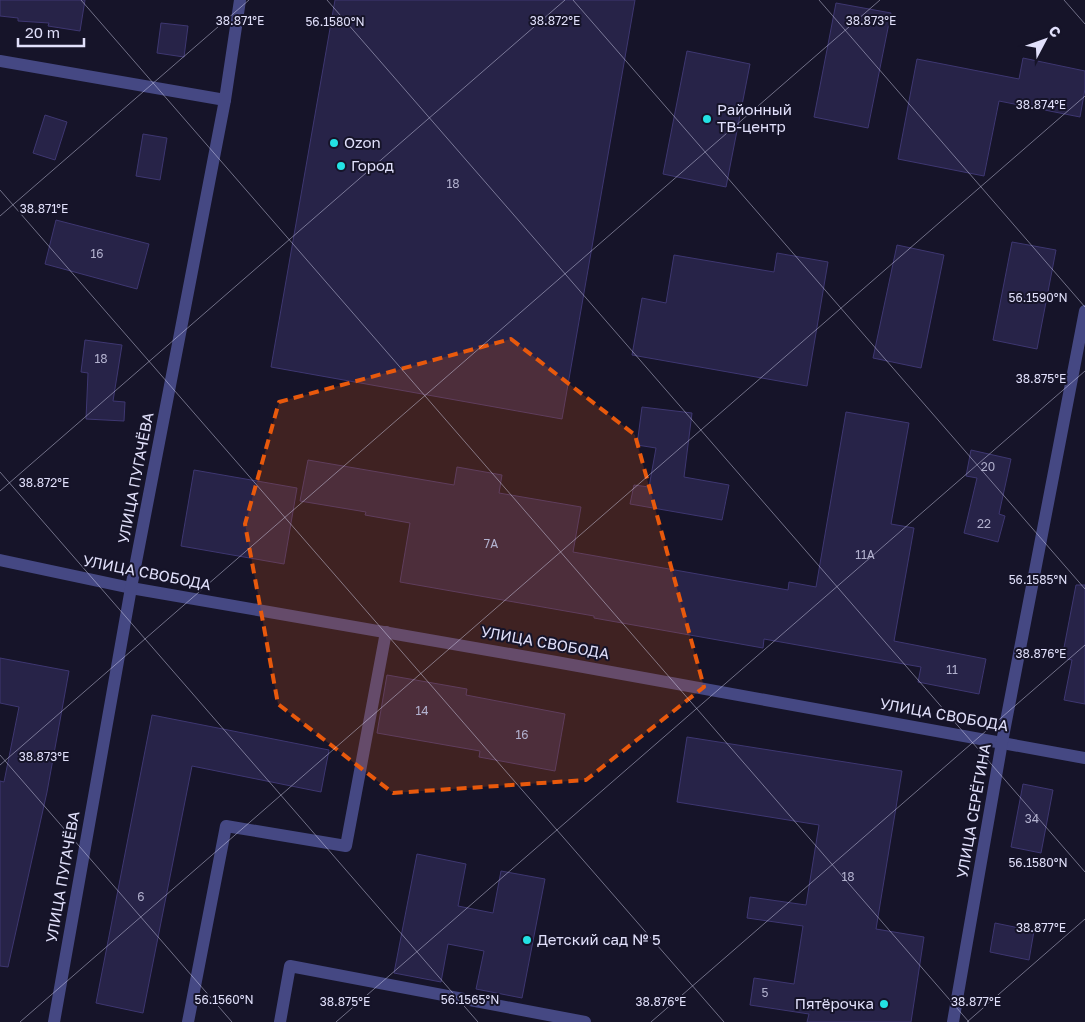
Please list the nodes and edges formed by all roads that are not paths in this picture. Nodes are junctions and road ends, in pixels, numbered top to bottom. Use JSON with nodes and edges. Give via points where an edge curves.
{"nodes":[{"id":1,"x":240,"y":0,"type":"edge"},
{"id":2,"x":0,"y":61,"type":"edge"},
{"id":3,"x":225,"y":100,"type":"junction"},
{"id":4,"x":1085,"y":311,"type":"edge"},
{"id":5,"x":0,"y":560,"type":"edge"},
{"id":6,"x":131,"y":588,"type":"junction"},
{"id":7,"x":386,"y":632,"type":"junction"},
{"id":8,"x":1002,"y":742,"type":"junction"},
{"id":9,"x":1085,"y":758,"type":"edge"},
{"id":10,"x":54,"y":1022,"type":"edge"},
{"id":11,"x":188,"y":1022,"type":"edge"},
{"id":12,"x":280,"y":1022,"type":"edge"},
{"id":13,"x":585,"y":1022,"type":"edge"},
{"id":14,"x":953,"y":1022,"type":"edge"}],
"edges":[{"from":1,"to":3,"type":"street","name":"УЛИЦА ПУГАЧЁВА"},
{"from":2,"to":3,"type":"street"},
{"from":3,"to":6,"type":"street","name":"УЛИЦА ПУГАЧЁВА"},
{"from":4,"to":8,"type":"street","name":"УЛИЦА СЕРЁГИНА"},
{"from":5,"to":6,"type":"street","name":"УЛИЦА СВОБОДА"},
{"from":6,"to":7,"type":"street","name":"УЛИЦА СВОБОДА"},
{"from":6,"to":10,"type":"street","name":"УЛИЦА ПУГАЧЁВА"},
{"from":7,"to":8,"type":"street","name":"УЛИЦА СВОБОДА"},
{"from":7,"to":11,"type":"street","via":[[346,846],[226,826]]},
{"from":8,"to":9,"type":"street","name":"УЛИЦА СВОБОДА"},
{"from":8,"to":14,"type":"street","name":"УЛИЦА СЕРЁГИНА"},
{"from":12,"to":13,"type":"street","via":[[290,966]]}]}
